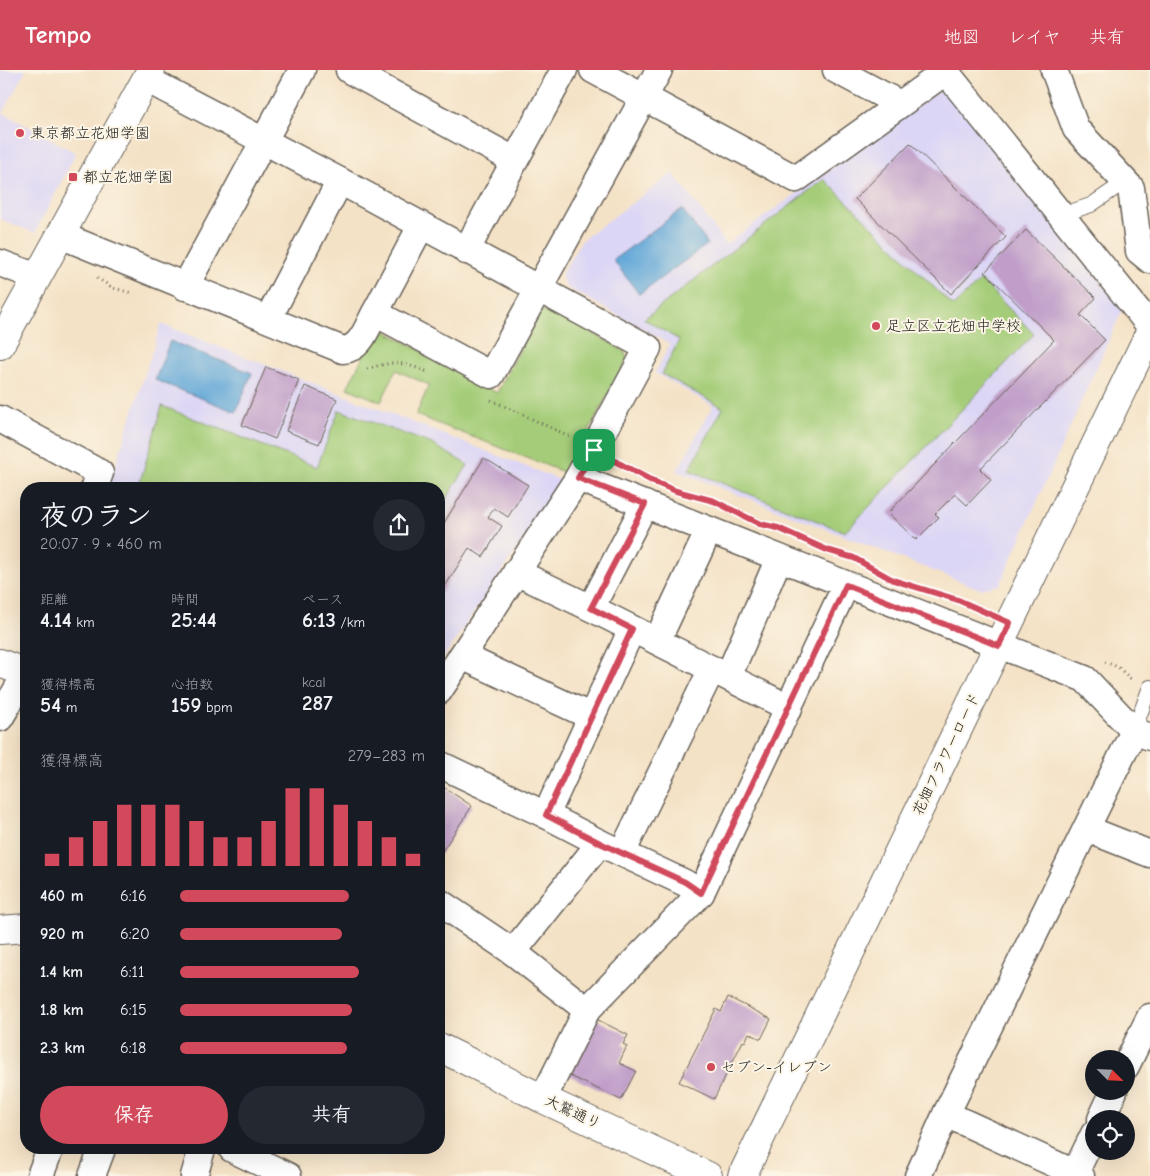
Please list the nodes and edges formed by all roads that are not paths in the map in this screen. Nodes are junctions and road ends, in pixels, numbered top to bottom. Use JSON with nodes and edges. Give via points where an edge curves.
{"nodes":[{"id":1,"x":302,"y":70,"type":"edge"},
{"id":2,"x":349,"y":70,"type":"edge"},
{"id":3,"x":564,"y":70,"type":"edge"},
{"id":4,"x":593,"y":70,"type":"edge"},
{"id":5,"x":659,"y":70,"type":"edge"},
{"id":6,"x":836,"y":70,"type":"edge"},
{"id":7,"x":1054,"y":70,"type":"edge"},
{"id":8,"x":947,"y":71,"type":"edge"},
{"id":9,"x":148,"y":75,"type":"edge"},
{"id":10,"x":645,"y":98,"type":"junction"},
{"id":11,"x":900,"y":104,"type":"junction"},
{"id":12,"x":264,"y":140,"type":"junction"},
{"id":13,"x":514,"y":160,"type":"junction"},
{"id":14,"x":340,"y":181,"type":"junction"},
{"id":15,"x":1126,"y":182,"type":"junction"},
{"id":16,"x":1061,"y":214,"type":"junction"},
{"id":17,"x":421,"y":226,"type":"junction"},
{"id":18,"x":60,"y":235,"type":"junction"},
{"id":19,"x":466,"y":250,"type":"junction"},
{"id":20,"x":1150,"y":260,"type":"edge"},
{"id":21,"x":0,"y":263,"type":"edge"},
{"id":22,"x":37,"y":277,"type":"junction"},
{"id":23,"x":185,"y":287,"type":"junction"},
{"id":24,"x":538,"y":288,"type":"junction"},
{"id":25,"x":375,"y":313,"type":"junction"},
{"id":26,"x":268,"y":319,"type":"junction"},
{"id":27,"x":1150,"y":326,"type":"edge"},
{"id":28,"x":1150,"y":332,"type":"edge"},
{"id":29,"x":0,"y":345,"type":"edge"},
{"id":30,"x":0,"y":419,"type":"edge"},
{"id":31,"x":578,"y":478,"type":"junction"},
{"id":32,"x":97,"y":482,"type":"edge"},
{"id":33,"x":645,"y":504,"type":"junction"},
{"id":34,"x":709,"y":530,"type":"junction"},
{"id":35,"x":779,"y":558,"type":"junction"},
{"id":36,"x":516,"y":572,"type":"junction"},
{"id":37,"x":846,"y":585,"type":"junction"},
{"id":38,"x":591,"y":608,"type":"junction"},
{"id":39,"x":632,"y":629,"type":"junction"},
{"id":40,"x":657,"y":641,"type":"junction"},
{"id":41,"x":999,"y":646,"type":"junction"},
{"id":42,"x":462,"y":656,"type":"junction"},
{"id":43,"x":0,"y":662,"type":"edge"},
{"id":44,"x":20,"y":671,"type":"edge"},
{"id":45,"x":720,"y":673,"type":"junction"},
{"id":46,"x":445,"y":682,"type":"edge"},
{"id":47,"x":20,"y":684,"type":"edge"},
{"id":48,"x":1150,"y":687,"type":"edge"},
{"id":49,"x":789,"y":708,"type":"junction"},
{"id":50,"x":592,"y":717,"type":"junction"},
{"id":51,"x":0,"y":718,"type":"edge"},
{"id":52,"x":1142,"y":734,"type":"edge"},
{"id":53,"x":445,"y":767,"type":"edge"},
{"id":54,"x":546,"y":815,"type":"junction"},
{"id":55,"x":1087,"y":829,"type":"junction"},
{"id":56,"x":611,"y":848,"type":"junction"},
{"id":57,"x":1150,"y":854,"type":"edge"},
{"id":58,"x":701,"y":893,"type":"junction"},
{"id":59,"x":445,"y":906,"type":"edge"},
{"id":60,"x":20,"y":928,"type":"edge"},
{"id":61,"x":0,"y":930,"type":"edge"},
{"id":62,"x":513,"y":952,"type":"junction"},
{"id":63,"x":587,"y":1010,"type":"junction"},
{"id":64,"x":1150,"y":1017,"type":"edge"},
{"id":65,"x":445,"y":1050,"type":"edge"},
{"id":66,"x":1134,"y":1050,"type":"edge"},
{"id":67,"x":543,"y":1099,"type":"junction"},
{"id":68,"x":946,"y":1114,"type":"junction"},
{"id":69,"x":48,"y":1154,"type":"edge"},
{"id":70,"x":100,"y":1154,"type":"edge"},
{"id":71,"x":201,"y":1154,"type":"edge"},
{"id":72,"x":242,"y":1154,"type":"edge"},
{"id":73,"x":1085,"y":1157,"type":"edge"},
{"id":74,"x":1078,"y":1175,"type":"edge"},
{"id":75,"x":40,"y":1176,"type":"edge"},
{"id":76,"x":92,"y":1176,"type":"edge"},
{"id":77,"x":194,"y":1176,"type":"edge"},
{"id":78,"x":288,"y":1176,"type":"edge"},
{"id":79,"x":708,"y":1176,"type":"edge"},
{"id":80,"x":742,"y":1176,"type":"edge"},
{"id":81,"x":918,"y":1176,"type":"edge"}],
"edges":[{"from":1,"to":12,"type":"street"},
{"from":2,"to":13,"type":"street"},
{"from":3,"to":13,"type":"street"},
{"from":4,"to":10,"type":"street"},
{"from":5,"to":10,"type":"street"},
{"from":6,"to":11,"type":"street"},
{"from":7,"to":15,"type":"street","via":[[1076,129]]},
{"from":8,"to":11,"type":"street"},
{"from":8,"to":16,"type":"street"},
{"from":9,"to":12,"type":"street"},
{"from":9,"to":18,"type":"street"},
{"from":10,"to":11,"type":"street","via":[[796,179]]},
{"from":10,"to":24,"type":"street"},
{"from":12,"to":14,"type":"street"},
{"from":12,"to":23,"type":"street"},
{"from":13,"to":19,"type":"street"},
{"from":14,"to":17,"type":"street"},
{"from":14,"to":26,"type":"street"},
{"from":15,"to":16,"type":"lane","via":[[1091,205]]},
{"from":15,"to":20,"type":"street","via":[[1131,188],[1139,250]]},
{"from":16,"to":27,"type":"street"},
{"from":17,"to":19,"type":"street"},
{"from":17,"to":25,"type":"street"},
{"from":18,"to":22,"type":"street"},
{"from":18,"to":23,"type":"street"},
{"from":19,"to":24,"type":"street"},
{"from":21,"to":22,"type":"street"},
{"from":22,"to":29,"type":"street"},
{"from":23,"to":26,"type":"street"},
{"from":24,"to":25,"type":"street","via":[[491,375]]},
{"from":24,"to":31,"type":"street","via":[[648,348]]},
{"from":25,"to":26,"type":"street","via":[[357,345],[349,350]]},
{"from":28,"to":41,"type":"street","name":"花畑フラワーロード"},
{"from":30,"to":32,"type":"street","via":[[100,473]]},
{"from":31,"to":33,"type":"street"},
{"from":31,"to":36,"type":"street"},
{"from":33,"to":34,"type":"street"},
{"from":33,"to":38,"type":"street"},
{"from":34,"to":35,"type":"street"},
{"from":34,"to":40,"type":"street"},
{"from":35,"to":37,"type":"street"},
{"from":35,"to":45,"type":"street"},
{"from":36,"to":38,"type":"street"},
{"from":36,"to":42,"type":"street"},
{"from":37,"to":41,"type":"street"},
{"from":37,"to":49,"type":"street"},
{"from":38,"to":39,"type":"street"},
{"from":39,"to":40,"type":"street"},
{"from":39,"to":50,"type":"street"},
{"from":40,"to":45,"type":"street"},
{"from":41,"to":52,"type":"street","via":[[1085,679]]},
{"from":41,"to":80,"type":"street","name":"花畑フラワーロード"},
{"from":42,"to":46,"type":"street"},
{"from":42,"to":50,"type":"street"},
{"from":43,"to":44,"type":"street"},
{"from":45,"to":49,"type":"street"},
{"from":45,"to":56,"type":"street"},
{"from":47,"to":51,"type":"street"},
{"from":48,"to":52,"type":"lane"},
{"from":49,"to":58,"type":"street"},
{"from":50,"to":54,"type":"street"},
{"from":52,"to":55,"type":"street"},
{"from":53,"to":54,"type":"street"},
{"from":54,"to":56,"type":"street"},
{"from":55,"to":57,"type":"street"},
{"from":55,"to":68,"type":"street"},
{"from":56,"to":58,"type":"street","via":[[685,882]]},
{"from":56,"to":62,"type":"street"},
{"from":58,"to":63,"type":"street"},
{"from":59,"to":62,"type":"street"},
{"from":60,"to":61,"type":"street"},
{"from":62,"to":63,"type":"street"},
{"from":63,"to":67,"type":"street"},
{"from":64,"to":66,"type":"street"},
{"from":65,"to":67,"type":"street","name":"大鷲通り"},
{"from":67,"to":79,"type":"street","name":"大鷲通り"},
{"from":68,"to":74,"type":"street"},
{"from":68,"to":81,"type":"street"},
{"from":69,"to":75,"type":"street"},
{"from":70,"to":76,"type":"street"},
{"from":71,"to":77,"type":"street"},
{"from":72,"to":78,"type":"street"},
{"from":73,"to":74,"type":"street"}]}
